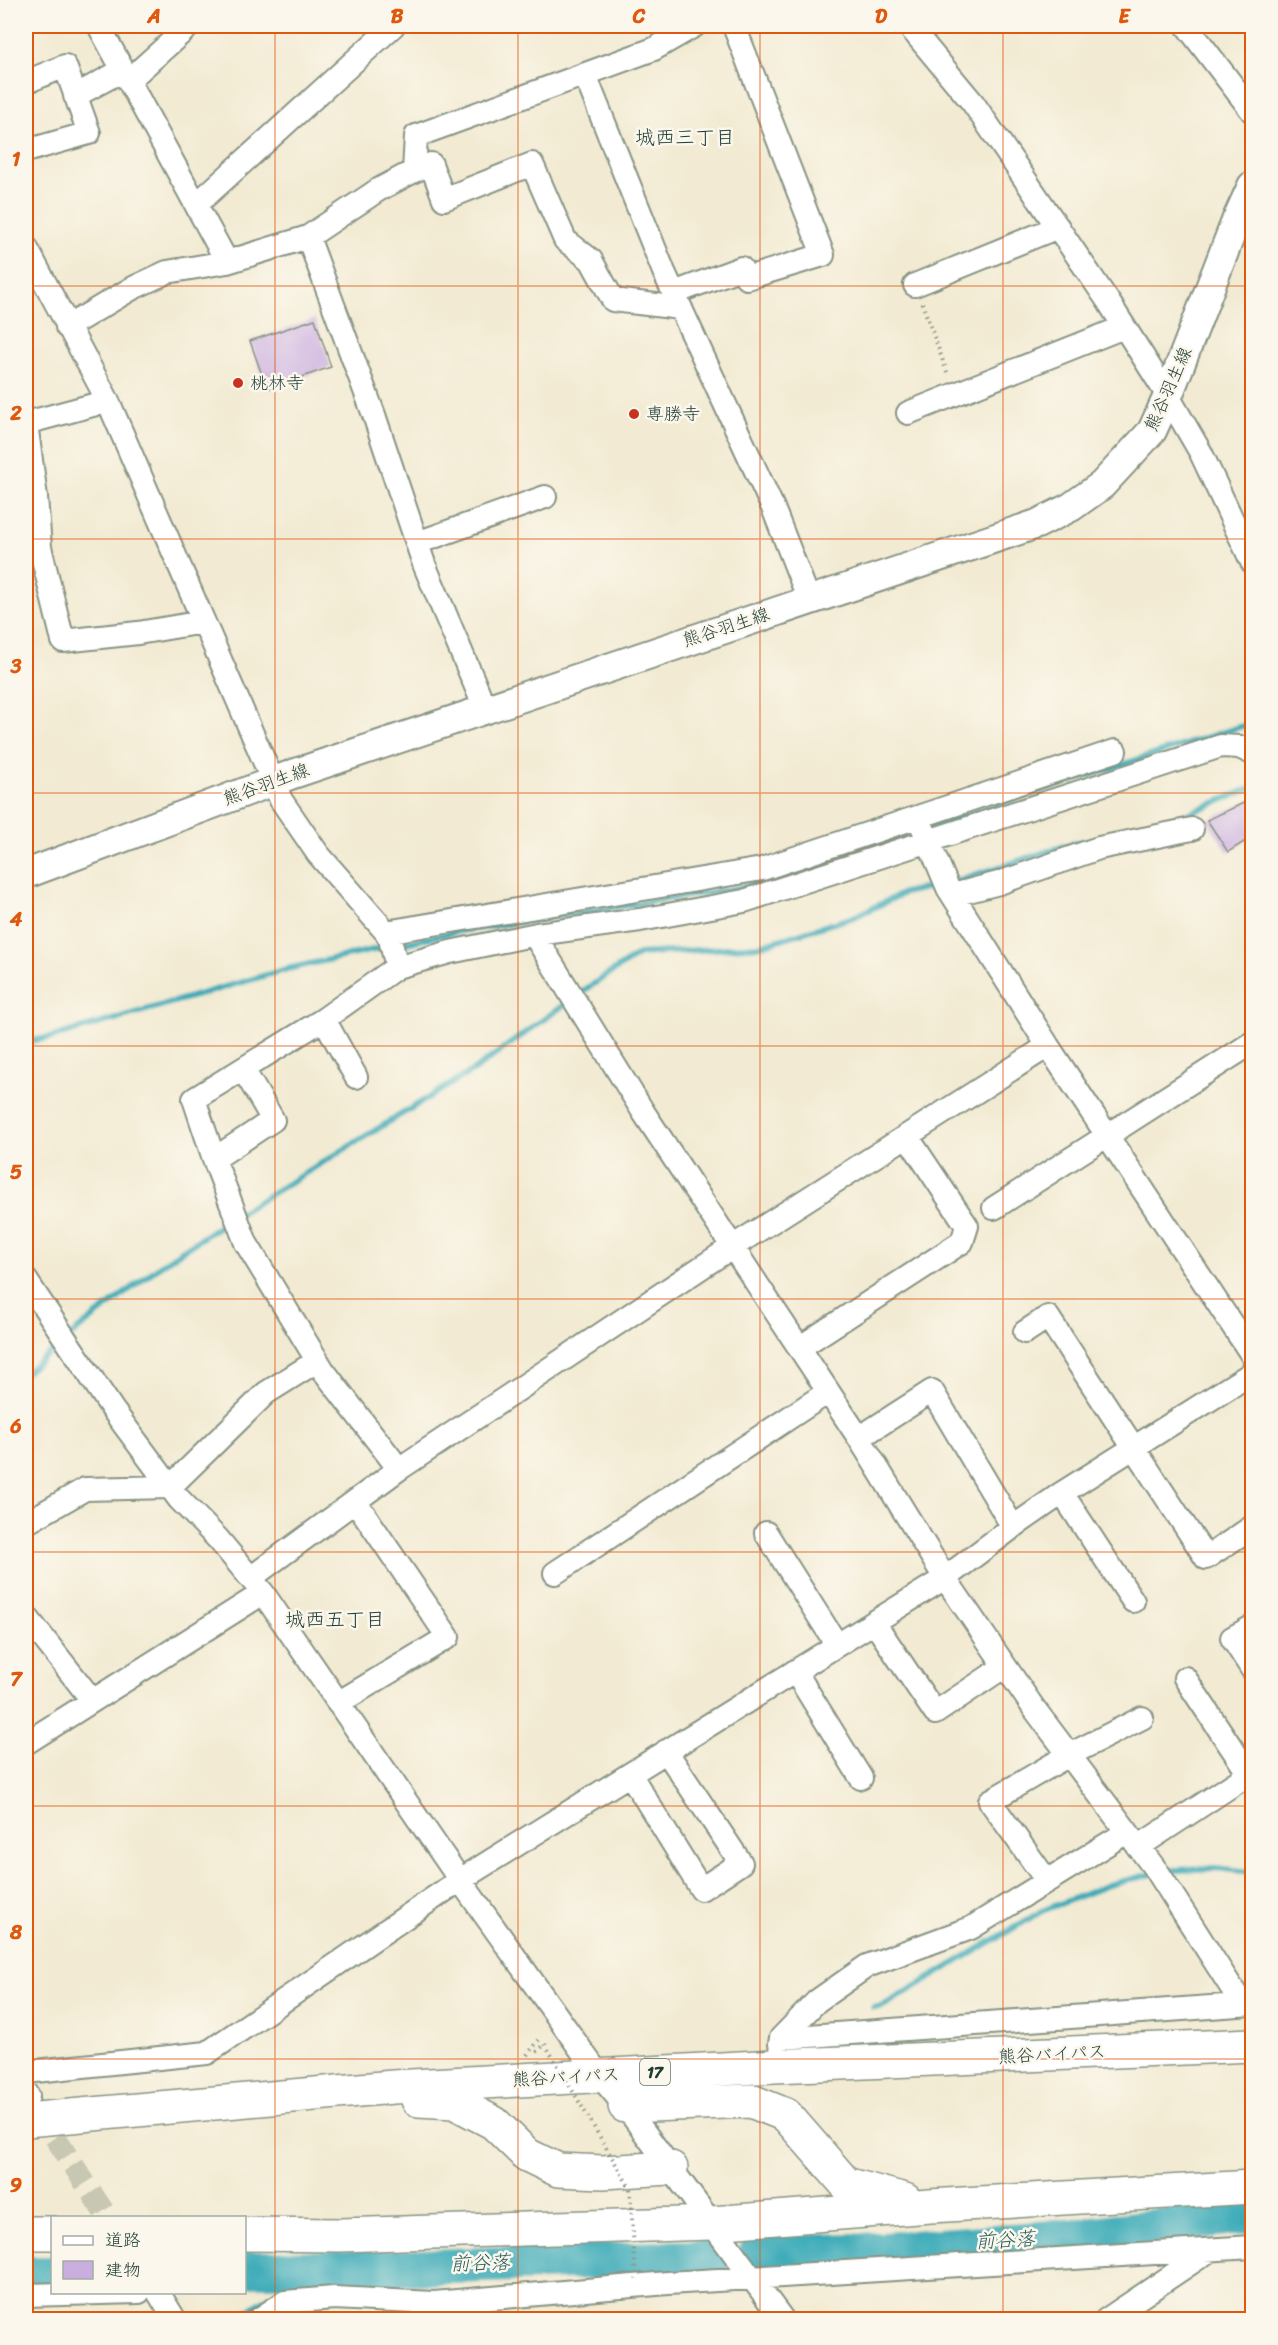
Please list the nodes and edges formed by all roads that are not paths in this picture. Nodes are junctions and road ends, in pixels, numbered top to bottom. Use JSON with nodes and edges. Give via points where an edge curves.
{"nodes":[{"id":1,"x":99,"y":26,"type":"edge"},
{"id":2,"x":189,"y":26,"type":"edge"},
{"id":3,"x":393,"y":26,"type":"edge"},
{"id":4,"x":734,"y":26,"type":"edge"},
{"id":5,"x":909,"y":26,"type":"edge"},
{"id":6,"x":1187,"y":26,"type":"edge"},
{"id":7,"x":686,"y":27,"type":"edge"},
{"id":8,"x":126,"y":75,"type":"junction"},
{"id":9,"x":26,"y":82,"type":"edge"},
{"id":10,"x":588,"y":83,"type":"junction"},
{"id":11,"x":75,"y":96,"type":"junction"},
{"id":12,"x":1252,"y":111,"type":"edge"},
{"id":13,"x":26,"y":151,"type":"edge"},
{"id":14,"x":414,"y":171,"type":"junction"},
{"id":15,"x":1252,"y":186,"type":"edge"},
{"id":16,"x":197,"y":204,"type":"junction"},
{"id":17,"x":1058,"y":227,"type":"junction"},
{"id":18,"x":308,"y":237,"type":"junction"},
{"id":19,"x":26,"y":248,"type":"edge"},
{"id":20,"x":227,"y":262,"type":"junction"},
{"id":21,"x":915,"y":285,"type":"road end"},
{"id":22,"x":678,"y":301,"type":"junction"},
{"id":23,"x":67,"y":327,"type":"junction"},
{"id":24,"x":1124,"y":327,"type":"junction"},
{"id":25,"x":1168,"y":396,"type":"junction"},
{"id":26,"x":108,"y":401,"type":"junction"},
{"id":27,"x":908,"y":413,"type":"dead end"},
{"id":28,"x":26,"y":423,"type":"edge"},
{"id":29,"x":545,"y":497,"type":"dead end"},
{"id":30,"x":1245,"y":527,"type":"edge"},
{"id":31,"x":417,"y":543,"type":"junction"},
{"id":32,"x":33,"y":549,"type":"edge"},
{"id":33,"x":1252,"y":562,"type":"edge"},
{"id":34,"x":809,"y":600,"type":"junction"},
{"id":35,"x":203,"y":622,"type":"junction"},
{"id":36,"x":485,"y":708,"type":"junction"},
{"id":37,"x":1115,"y":751,"type":"dead end"},
{"id":38,"x":1252,"y":753,"type":"edge"},
{"id":39,"x":273,"y":781,"type":"junction"},
{"id":40,"x":923,"y":829,"type":"junction"},
{"id":41,"x":1192,"y":829,"type":"dead end"},
{"id":42,"x":26,"y":874,"type":"edge"},
{"id":43,"x":948,"y":887,"type":"junction"},
{"id":44,"x":537,"y":934,"type":"junction"},
{"id":45,"x":391,"y":948,"type":"junction"},
{"id":46,"x":324,"y":1018,"type":"junction"},
{"id":47,"x":1252,"y":1042,"type":"edge"},
{"id":48,"x":1047,"y":1046,"type":"junction"},
{"id":49,"x":243,"y":1069,"type":"junction"},
{"id":50,"x":356,"y":1077,"type":"dead end"},
{"id":51,"x":1107,"y":1135,"type":"junction"},
{"id":52,"x":907,"y":1136,"type":"junction"},
{"id":53,"x":214,"y":1159,"type":"junction"},
{"id":54,"x":994,"y":1208,"type":"dead end"},
{"id":55,"x":732,"y":1247,"type":"junction"},
{"id":56,"x":26,"y":1280,"type":"edge"},
{"id":57,"x":1025,"y":1332,"type":"dead end"},
{"id":58,"x":799,"y":1348,"type":"junction"},
{"id":59,"x":1252,"y":1358,"type":"edge"},
{"id":60,"x":318,"y":1361,"type":"junction"},
{"id":61,"x":828,"y":1392,"type":"junction"},
{"id":62,"x":859,"y":1438,"type":"junction"},
{"id":63,"x":1134,"y":1449,"type":"junction"},
{"id":64,"x":399,"y":1469,"type":"junction"},
{"id":65,"x":170,"y":1487,"type":"junction"},
{"id":66,"x":1062,"y":1493,"type":"junction"},
{"id":67,"x":356,"y":1502,"type":"junction"},
{"id":68,"x":26,"y":1522,"type":"edge"},
{"id":69,"x":1013,"y":1527,"type":"junction"},
{"id":70,"x":1252,"y":1527,"type":"edge"},
{"id":71,"x":766,"y":1533,"type":"dead end"},
{"id":72,"x":555,"y":1573,"type":"dead end"},
{"id":73,"x":945,"y":1578,"type":"junction"},
{"id":74,"x":258,"y":1585,"type":"junction"},
{"id":75,"x":1133,"y":1601,"type":"dead end"},
{"id":76,"x":26,"y":1616,"type":"edge"},
{"id":77,"x":874,"y":1622,"type":"junction"},
{"id":78,"x":1252,"y":1628,"type":"edge"},
{"id":79,"x":837,"y":1645,"type":"junction"},
{"id":80,"x":1005,"y":1666,"type":"junction"},
{"id":81,"x":1252,"y":1669,"type":"edge"},
{"id":82,"x":795,"y":1671,"type":"junction"},
{"id":83,"x":1185,"y":1678,"type":"dead end"},
{"id":84,"x":92,"y":1700,"type":"junction"},
{"id":85,"x":338,"y":1703,"type":"junction"},
{"id":86,"x":1142,"y":1718,"type":"dead end"},
{"id":87,"x":26,"y":1743,"type":"edge"},
{"id":88,"x":666,"y":1751,"type":"junction"},
{"id":89,"x":1069,"y":1755,"type":"junction"},
{"id":90,"x":1251,"y":1773,"type":"edge"},
{"id":91,"x":630,"y":1774,"type":"junction"},
{"id":92,"x":861,"y":1778,"type":"dead end"},
{"id":93,"x":1133,"y":1840,"type":"junction"},
{"id":94,"x":460,"y":1880,"type":"junction"},
{"id":95,"x":1047,"y":1881,"type":"junction"},
{"id":96,"x":1247,"y":2004,"type":"edge"},
{"id":97,"x":1252,"y":2045,"type":"edge"},
{"id":98,"x":777,"y":2052,"type":"junction"},
{"id":99,"x":26,"y":2072,"type":"edge"},
{"id":100,"x":599,"y":2075,"type":"junction"},
{"id":101,"x":393,"y":2087,"type":"junction"},
{"id":102,"x":26,"y":2103,"type":"edge"},
{"id":103,"x":625,"y":2106,"type":"junction"},
{"id":104,"x":670,"y":2169,"type":"junction"},
{"id":105,"x":1252,"y":2187,"type":"edge"},
{"id":106,"x":930,"y":2206,"type":"junction"},
{"id":107,"x":712,"y":2223,"type":"junction"},
{"id":108,"x":26,"y":2233,"type":"edge"},
{"id":109,"x":51,"y":2233,"type":"edge"},
{"id":110,"x":246,"y":2234,"type":"edge"},
{"id":111,"x":1252,"y":2247,"type":"edge"},
{"id":112,"x":1212,"y":2250,"type":"junction"},
{"id":113,"x":753,"y":2279,"type":"junction"},
{"id":114,"x":64,"y":2294,"type":"edge"},
{"id":115,"x":159,"y":2294,"type":"edge"},
{"id":116,"x":26,"y":2295,"type":"edge"},
{"id":117,"x":773,"y":2316,"type":"edge"},
{"id":118,"x":1115,"y":2317,"type":"edge"},
{"id":119,"x":175,"y":2319,"type":"edge"},
{"id":120,"x":258,"y":2319,"type":"edge"}],
"edges":[{"from":1,"to":8,"type":"street"},
{"from":2,"to":8,"type":"street"},
{"from":3,"to":16,"type":"street"},
{"from":4,"to":22,"type":"street","via":[[823,255],[747,278],[741,268]]},
{"from":5,"to":17,"type":"street","via":[[973,103]]},
{"from":6,"to":12,"type":"street"},
{"from":7,"to":10,"type":"street","via":[[654,49]]},
{"from":8,"to":11,"type":"street"},
{"from":8,"to":16,"type":"street"},
{"from":9,"to":11,"type":"street","via":[[65,66]]},
{"from":10,"to":14,"type":"street","via":[[416,136]]},
{"from":10,"to":22,"type":"street"},
{"from":11,"to":13,"type":"street","via":[[89,133]]},
{"from":14,"to":18,"type":"street"},
{"from":14,"to":22,"type":"street","via":[[431,164],[444,199],[532,164],[566,240],[591,260],[613,300]]},
{"from":15,"to":25,"type":"main road","name":"熊谷羽生線"},
{"from":16,"to":20,"type":"street"},
{"from":17,"to":21,"type":"street"},
{"from":17,"to":24,"type":"street"},
{"from":18,"to":20,"type":"street"},
{"from":18,"to":31,"type":"street"},
{"from":19,"to":23,"type":"street"},
{"from":20,"to":23,"type":"street","via":[[167,272]]},
{"from":22,"to":34,"type":"street","via":[[773,508]]},
{"from":23,"to":26,"type":"street"},
{"from":24,"to":25,"type":"street"},
{"from":24,"to":27,"type":"street"},
{"from":25,"to":30,"type":"street"},
{"from":25,"to":34,"type":"main road","name":"熊谷羽生線","via":[[1152,431],[1102,485],[1071,507],[1037,524]]},
{"from":26,"to":28,"type":"street"},
{"from":26,"to":35,"type":"street"},
{"from":28,"to":32,"type":"street","via":[[36,497]]},
{"from":29,"to":31,"type":"street"},
{"from":30,"to":33,"type":"street"},
{"from":31,"to":36,"type":"street"},
{"from":32,"to":35,"type":"street","via":[[63,641]]},
{"from":34,"to":36,"type":"main road","name":"熊谷羽生線"},
{"from":35,"to":39,"type":"street"},
{"from":36,"to":39,"type":"main road","name":"熊谷羽生線"},
{"from":37,"to":40,"type":"street"},
{"from":38,"to":40,"type":"street","via":[[1221,746],[1124,779]]},
{"from":39,"to":42,"type":"main road","name":"熊谷羽生線"},
{"from":39,"to":45,"type":"street","via":[[305,836]]},
{"from":40,"to":43,"type":"street"},
{"from":40,"to":44,"type":"street","via":[[744,901]]},
{"from":40,"to":45,"type":"street","via":[[762,869]]},
{"from":41,"to":43,"type":"street","via":[[1099,848],[999,883]]},
{"from":43,"to":48,"type":"street"},
{"from":44,"to":45,"type":"street","via":[[450,952]]},
{"from":44,"to":55,"type":"street","via":[[644,1113]]},
{"from":45,"to":46,"type":"street"},
{"from":46,"to":49,"type":"street"},
{"from":46,"to":50,"type":"street"},
{"from":47,"to":51,"type":"street"},
{"from":48,"to":51,"type":"street"},
{"from":48,"to":52,"type":"street"},
{"from":49,"to":53,"type":"street","via":[[194,1099]]},
{"from":49,"to":53,"type":"street","via":[[273,1120]]},
{"from":51,"to":54,"type":"street"},
{"from":51,"to":59,"type":"street"},
{"from":52,"to":55,"type":"street"},
{"from":52,"to":58,"type":"street","via":[[967,1226],[963,1242]]},
{"from":53,"to":60,"type":"street","via":[[246,1243]]},
{"from":55,"to":58,"type":"street"},
{"from":55,"to":64,"type":"street"},
{"from":56,"to":65,"type":"street"},
{"from":57,"to":63,"type":"street","via":[[1048,1317]]},
{"from":58,"to":61,"type":"street"},
{"from":59,"to":63,"type":"street"},
{"from":60,"to":64,"type":"street"},
{"from":60,"to":65,"type":"street","via":[[266,1393]]},
{"from":61,"to":62,"type":"street"},
{"from":61,"to":72,"type":"street"},
{"from":62,"to":69,"type":"street","via":[[932,1391]]},
{"from":62,"to":73,"type":"street"},
{"from":63,"to":66,"type":"street"},
{"from":63,"to":70,"type":"street","via":[[1206,1557]]},
{"from":64,"to":67,"type":"street"},
{"from":65,"to":68,"type":"street","via":[[85,1489]]},
{"from":65,"to":74,"type":"street"},
{"from":66,"to":69,"type":"street"},
{"from":66,"to":75,"type":"street"},
{"from":67,"to":74,"type":"street"},
{"from":67,"to":85,"type":"street","via":[[448,1637]]},
{"from":69,"to":73,"type":"street"},
{"from":71,"to":79,"type":"street"},
{"from":73,"to":77,"type":"street"},
{"from":73,"to":80,"type":"street"},
{"from":74,"to":84,"type":"street"},
{"from":74,"to":85,"type":"street"},
{"from":76,"to":84,"type":"street"},
{"from":77,"to":79,"type":"street"},
{"from":77,"to":80,"type":"street","via":[[935,1713]]},
{"from":78,"to":81,"type":"street","via":[[1232,1638]]},
{"from":79,"to":82,"type":"street"},
{"from":80,"to":89,"type":"street"},
{"from":82,"to":88,"type":"street"},
{"from":82,"to":92,"type":"street"},
{"from":83,"to":90,"type":"street"},
{"from":84,"to":87,"type":"street"},
{"from":85,"to":94,"type":"street"},
{"from":86,"to":89,"type":"street"},
{"from":88,"to":91,"type":"street"},
{"from":88,"to":91,"type":"street","via":[[741,1863],[700,1890]]},
{"from":89,"to":93,"type":"street"},
{"from":89,"to":95,"type":"street","via":[[990,1801]]},
{"from":90,"to":93,"type":"street"},
{"from":91,"to":94,"type":"street"},
{"from":93,"to":95,"type":"street"},
{"from":93,"to":96,"type":"street"},
{"from":94,"to":99,"type":"street","via":[[207,2053]]},
{"from":94,"to":100,"type":"street"},
{"from":95,"to":98,"type":"street","via":[[971,1928],[867,1966],[818,2001]]},
{"from":96,"to":98,"type":"street"},
{"from":97,"to":98,"type":"highway","name":"熊谷バイパス","number":"17"},
{"from":98,"to":100,"type":"highway","name":"熊谷バイパス","number":"17"},
{"from":100,"to":101,"type":"highway","name":"熊谷バイパス","number":"17"},
{"from":100,"to":103,"type":"street"},
{"from":101,"to":102,"type":"highway","name":"熊谷バイパス","number":"17"},
{"from":101,"to":104,"type":"highway","via":[[411,2099],[454,2102],[494,2123],[527,2155],[558,2170]]},
{"from":103,"to":104,"type":"street"},
{"from":103,"to":106,"type":"highway","number":"17","via":[[751,2101],[786,2115],[846,2184]]},
{"from":104,"to":107,"type":"street"},
{"from":105,"to":106,"type":"highway","number":"17"},
{"from":106,"to":107,"type":"highway","number":"17"},
{"from":107,"to":110,"type":"highway","number":"17","via":[[340,2235]]},
{"from":107,"to":113,"type":"street"},
{"from":108,"to":109,"type":"highway"},
{"from":111,"to":112,"type":"street"},
{"from":112,"to":113,"type":"street"},
{"from":112,"to":118,"type":"street"},
{"from":113,"to":117,"type":"street"},
{"from":113,"to":120,"type":"street","via":[[434,2303],[334,2298],[285,2302]]},
{"from":114,"to":116,"type":"street"},
{"from":115,"to":119,"type":"street"}]}
